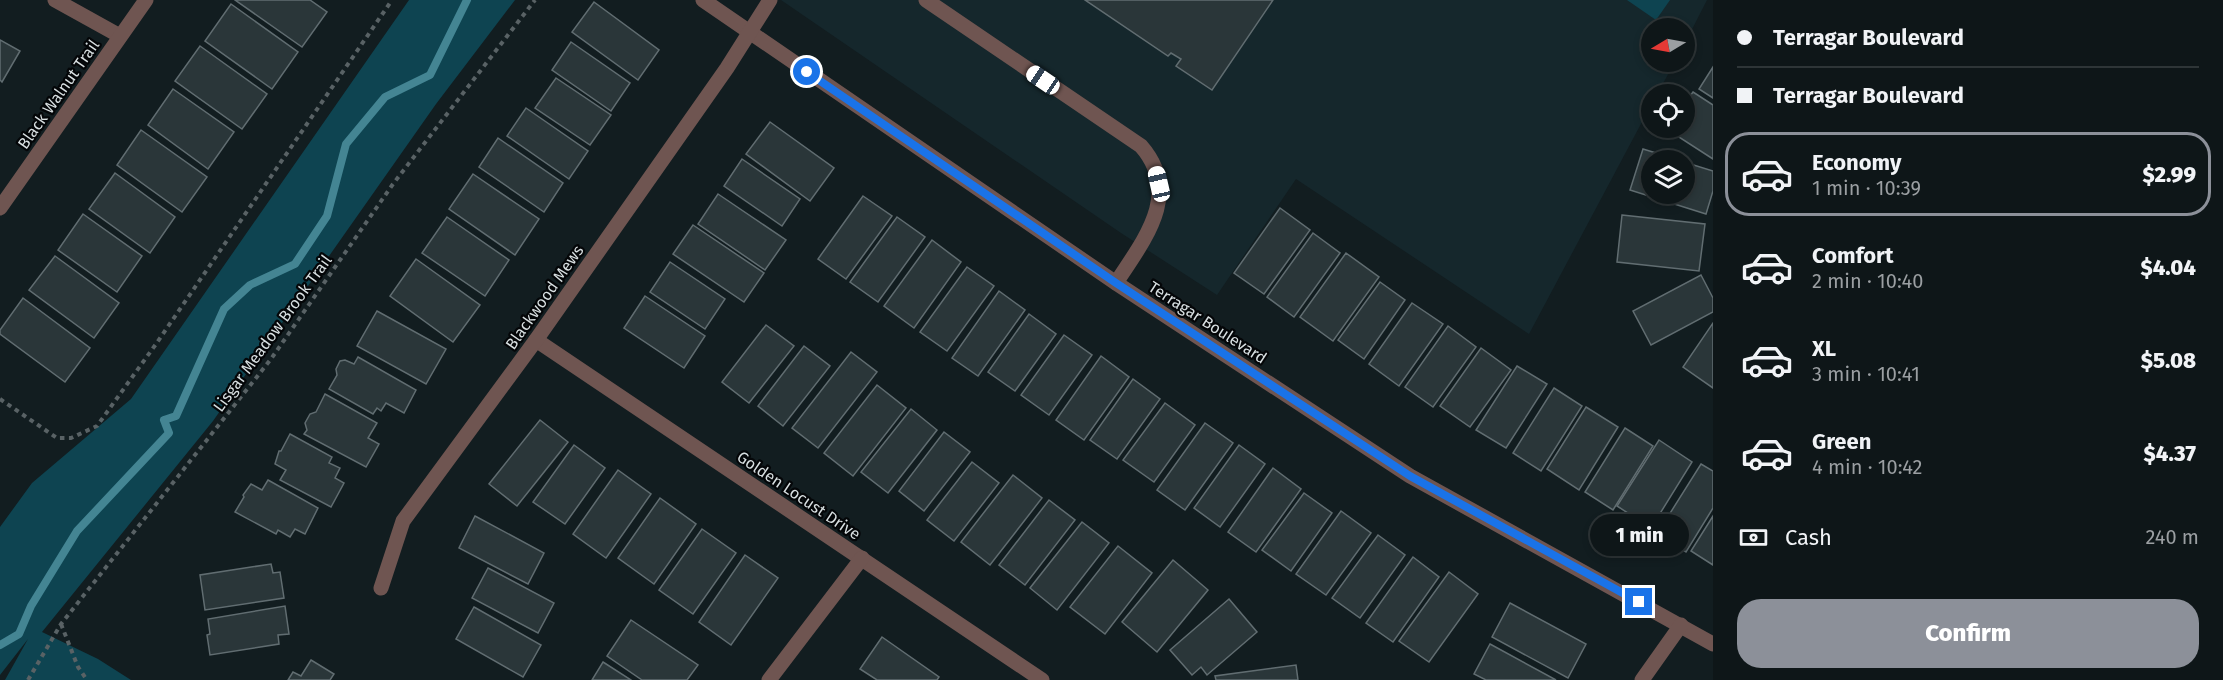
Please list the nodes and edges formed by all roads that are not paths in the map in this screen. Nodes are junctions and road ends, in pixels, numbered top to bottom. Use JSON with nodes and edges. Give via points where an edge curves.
{"nodes":[{"id":1,"x":55,"y":0,"type":"edge"},
{"id":2,"x":146,"y":0,"type":"edge"},
{"id":3,"x":703,"y":0,"type":"edge"},
{"id":4,"x":770,"y":0,"type":"edge"},
{"id":5,"x":926,"y":0,"type":"edge"},
{"id":6,"x":750,"y":33,"type":"junction"},
{"id":7,"x":120,"y":36,"type":"junction"},
{"id":8,"x":0,"y":208,"type":"edge"},
{"id":9,"x":1116,"y":283,"type":"junction"},
{"id":10,"x":537,"y":340,"type":"junction"},
{"id":11,"x":862,"y":558,"type":"junction"},
{"id":12,"x":381,"y":588,"type":"dead end"},
{"id":13,"x":1681,"y":625,"type":"junction"},
{"id":14,"x":1713,"y":644,"type":"edge"},
{"id":15,"x":768,"y":680,"type":"edge"},
{"id":16,"x":1042,"y":680,"type":"edge"},
{"id":17,"x":1642,"y":680,"type":"edge"}],
"edges":[{"from":1,"to":7,"type":"street"},
{"from":2,"to":7,"type":"street","name":"Black Walnut Trail"},
{"from":3,"to":6,"type":"street","name":"Terragar Boulevard"},
{"from":4,"to":6,"type":"street","name":"Blackwood Mews"},
{"from":5,"to":9,"type":"street","via":[[1141,146],[1150,156],[1160,202],[1154,222]]},
{"from":6,"to":9,"type":"street","name":"Terragar Boulevard"},
{"from":6,"to":10,"type":"street","name":"Blackwood Mews"},
{"from":7,"to":8,"type":"street","name":"Black Walnut Trail"},
{"from":9,"to":13,"type":"street","name":"Terragar Boulevard","via":[[1410,476]]},
{"from":10,"to":11,"type":"street","name":"Golden Locust Drive"},
{"from":10,"to":12,"type":"street","name":"Blackwood Mews","via":[[403,521]]},
{"from":11,"to":15,"type":"street"},
{"from":11,"to":16,"type":"street","name":"Golden Locust Drive"},
{"from":13,"to":14,"type":"street","name":"Terragar Boulevard"},
{"from":13,"to":17,"type":"street"}]}
